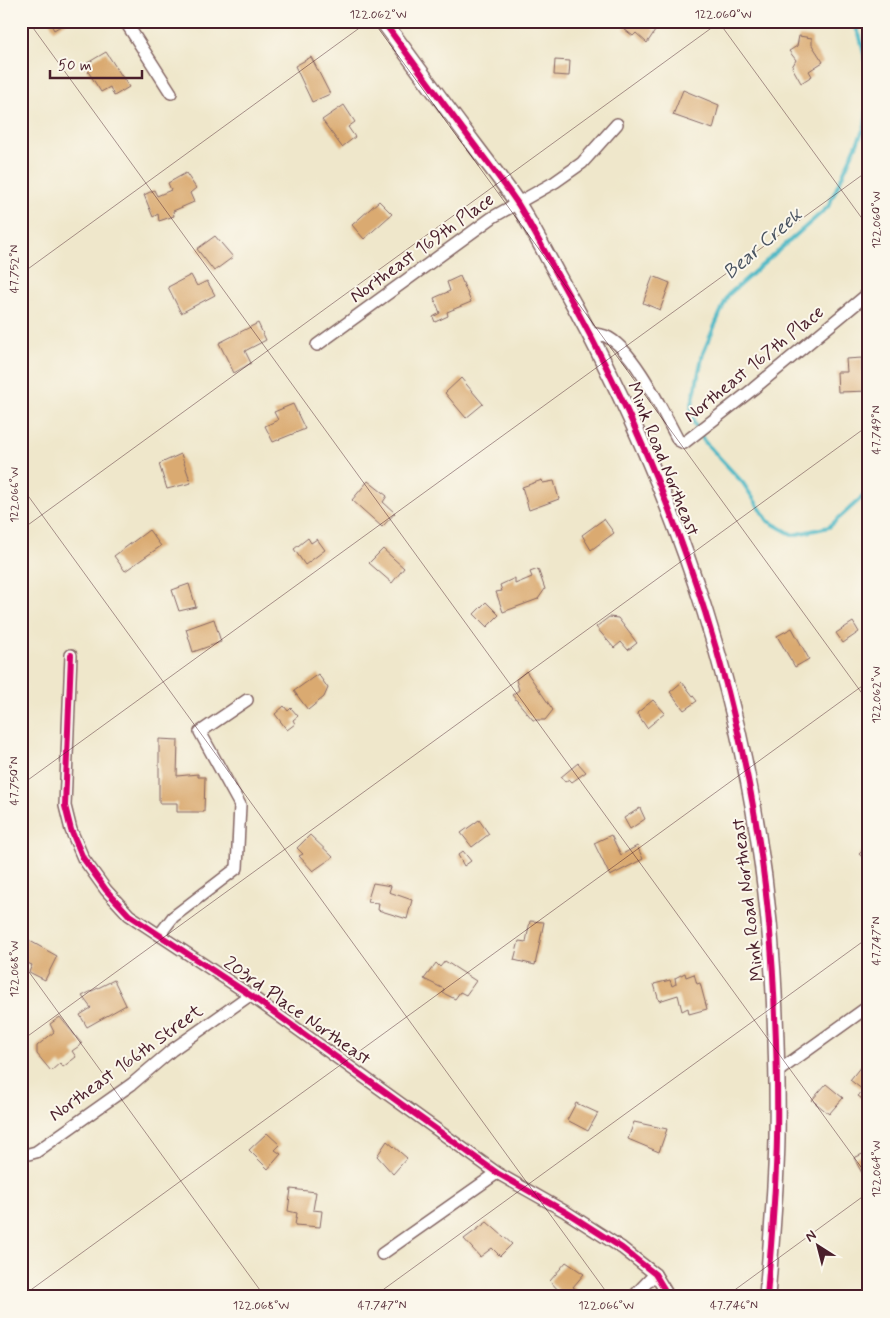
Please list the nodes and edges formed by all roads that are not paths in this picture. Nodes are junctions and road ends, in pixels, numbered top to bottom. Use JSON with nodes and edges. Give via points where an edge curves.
{"nodes":[{"id":1,"x":125,"y":21,"type":"edge"},
{"id":2,"x":383,"y":21,"type":"edge"},
{"id":3,"x":171,"y":93,"type":"dead end"},
{"id":4,"x":617,"y":124,"type":"dead end"},
{"id":5,"x":517,"y":203,"type":"junction"},
{"id":6,"x":869,"y":292,"type":"edge"},
{"id":7,"x":590,"y":333,"type":"junction"},
{"id":8,"x":317,"y":345,"type":"dead end"},
{"id":9,"x":70,"y":655,"type":"dead end"},
{"id":10,"x":247,"y":700,"type":"dead end"},
{"id":11,"x":160,"y":934,"type":"junction"},
{"id":12,"x":250,"y":995,"type":"junction"},
{"id":13,"x":869,"y":1006,"type":"edge"},
{"id":14,"x":777,"y":1072,"type":"junction"},
{"id":15,"x":21,"y":1156,"type":"edge"},
{"id":16,"x":497,"y":1173,"type":"junction"},
{"id":17,"x":382,"y":1254,"type":"dead end"},
{"id":18,"x":656,"y":1274,"type":"junction"},
{"id":19,"x":633,"y":1297,"type":"edge"},
{"id":20,"x":670,"y":1297,"type":"edge"},
{"id":21,"x":767,"y":1297,"type":"edge"}],
"edges":[{"from":1,"to":3,"type":"street"},
{"from":2,"to":5,"type":"street","name":"Mink Road Northeast"},
{"from":4,"to":5,"type":"street","name":"Northeast 169th Place","via":[[582,163]]},
{"from":5,"to":7,"type":"street","name":"Mink Road Northeast"},
{"from":5,"to":8,"type":"street","name":"Northeast 169th Place"},
{"from":6,"to":7,"type":"street","name":"Northeast 167th Place","via":[[684,443],[678,440],[643,376],[621,348],[607,337]]},
{"from":7,"to":14,"type":"street","name":"Mink Road Northeast","via":[[649,457],[711,634],[733,712],[749,787],[770,934]]},
{"from":9,"to":11,"type":"street","name":"203rd Place Northeast","via":[[65,806],[71,830],[83,858],[106,890],[129,915]]},
{"from":10,"to":11,"type":"street","via":[[200,732],[240,805],[237,868],[173,917]]},
{"from":11,"to":12,"type":"street","name":"203rd Place Northeast"},
{"from":12,"to":15,"type":"street","name":"Northeast 166th Street","via":[[36,1152]]},
{"from":12,"to":16,"type":"street","name":"203rd Place Northeast"},
{"from":13,"to":14,"type":"street"},
{"from":14,"to":21,"type":"street","name":"Mink Road Northeast"},
{"from":16,"to":17,"type":"street"},
{"from":16,"to":18,"type":"street","name":"203rd Place Northeast","via":[[566,1212]]},
{"from":18,"to":19,"type":"street"},
{"from":18,"to":20,"type":"street","name":"203rd Place Northeast"}]}
